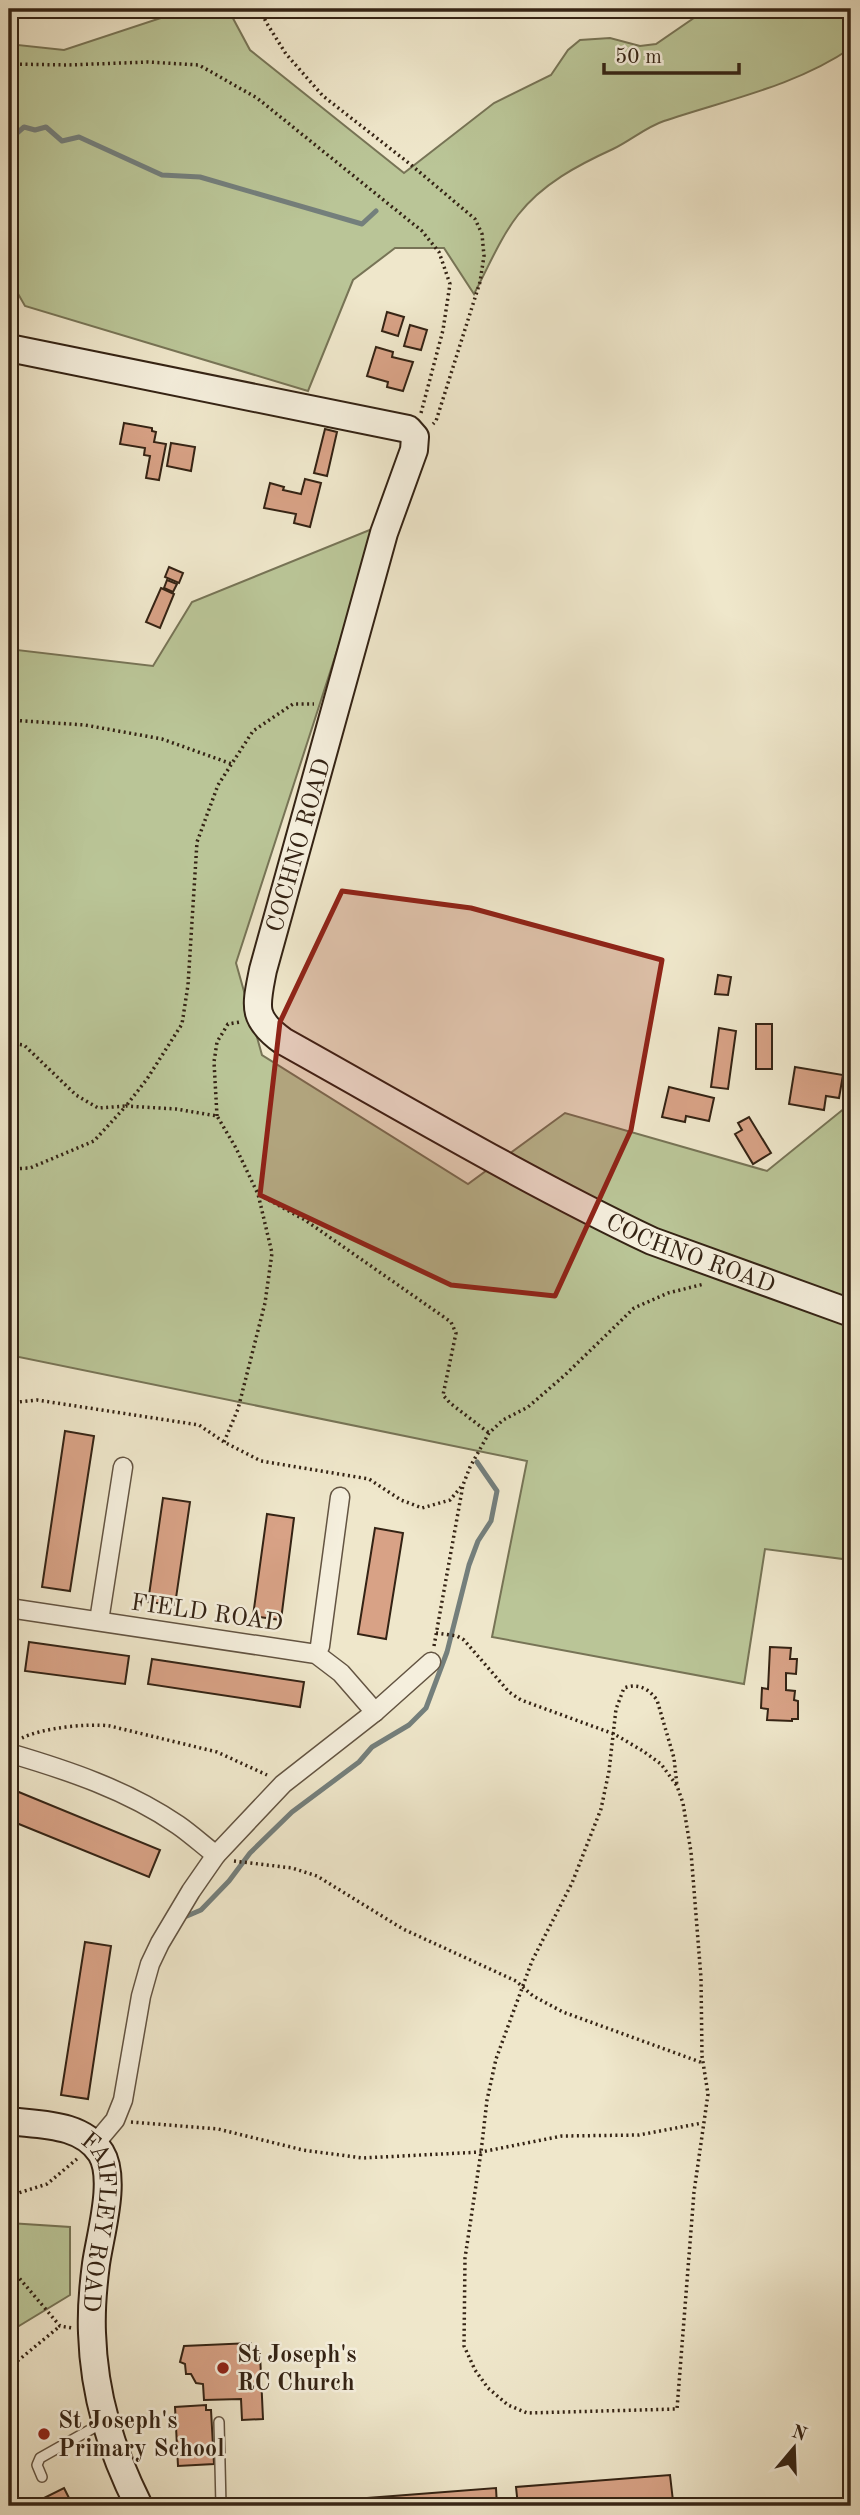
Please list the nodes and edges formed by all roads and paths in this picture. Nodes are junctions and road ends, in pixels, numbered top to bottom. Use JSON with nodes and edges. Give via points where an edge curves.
{"nodes":[{"id":1,"x":260,"y":9,"type":"edge"},
{"id":2,"x":9,"y":64,"type":"edge"},
{"id":3,"x":9,"y":348,"type":"edge"},
{"id":4,"x":412,"y":433,"type":"junction"},
{"id":5,"x":338,"y":704,"type":"junction"},
{"id":6,"x":9,"y":720,"type":"edge"},
{"id":7,"x":232,"y":764,"type":"junction"},
{"id":8,"x":259,"y":1018,"type":"junction"},
{"id":9,"x":9,"y":1043,"type":"edge"},
{"id":10,"x":126,"y":1106,"type":"junction"},
{"id":11,"x":216,"y":1116,"type":"junction"},
{"id":12,"x":9,"y":1169,"type":"edge"},
{"id":13,"x":258,"y":1194,"type":"junction"},
{"id":14,"x":738,"y":1272,"type":"junction"},
{"id":15,"x":851,"y":1313,"type":"edge"},
{"id":16,"x":9,"y":1403,"type":"edge"},
{"id":17,"x":489,"y":1433,"type":"junction"},
{"id":18,"x":224,"y":1443,"type":"junction"},
{"id":19,"x":123,"y":1467,"type":"dead end"},
{"id":20,"x":463,"y":1485,"type":"junction"},
{"id":21,"x":340,"y":1497,"type":"dead end"},
{"id":22,"x":9,"y":1608,"type":"edge"},
{"id":23,"x":99,"y":1621,"type":"junction"},
{"id":24,"x":437,"y":1633,"type":"junction"},
{"id":25,"x":316,"y":1654,"type":"junction"},
{"id":26,"x":431,"y":1662,"type":"joint"},
{"id":27,"x":375,"y":1712,"type":"junction"},
{"id":28,"x":614,"y":1734,"type":"junction"},
{"id":29,"x":12,"y":1749,"type":"edge"},
{"id":30,"x":268,"y":1776,"type":"dead end"},
{"id":31,"x":677,"y":1786,"type":"junction"},
{"id":32,"x":224,"y":1858,"type":"junction"},
{"id":33,"x":521,"y":1986,"type":"junction"},
{"id":34,"x":703,"y":2063,"type":"junction"},
{"id":35,"x":115,"y":2120,"type":"junction"},
{"id":36,"x":9,"y":2121,"type":"edge"},
{"id":37,"x":702,"y":2123,"type":"junction"},
{"id":38,"x":94,"y":2145,"type":"junction"},
{"id":39,"x":481,"y":2152,"type":"junction"},
{"id":40,"x":9,"y":2196,"type":"edge"},
{"id":41,"x":9,"y":2267,"type":"edge"},
{"id":42,"x":9,"y":2368,"type":"edge"},
{"id":43,"x":105,"y":2421,"type":"junction"},
{"id":44,"x":219,"y":2422,"type":"dead end"},
{"id":45,"x":42,"y":2477,"type":"dead end"},
{"id":46,"x":139,"y":2506,"type":"edge"},
{"id":47,"x":221,"y":2506,"type":"edge"}],
"edges":[{"from":1,"to":4,"type":"path","via":[[286,54],[323,96],[475,219],[482,234],[480,282],[436,421],[425,433]]},
{"from":2,"to":4,"type":"path","via":[[200,65],[257,98],[422,231],[439,252],[450,284],[443,330]]},
{"from":3,"to":4,"type":"street"},
{"from":4,"to":5,"type":"street","name":"COCHNO ROAD","via":[[414,450],[384,533]]},
{"from":5,"to":7,"type":"path","via":[[293,704],[253,731]]},
{"from":5,"to":8,"type":"street","name":"COCHNO ROAD","via":[[263,970]]},
{"from":6,"to":7,"type":"path","via":[[85,725],[162,739]]},
{"from":7,"to":10,"type":"path","via":[[197,842],[182,1024]]},
{"from":8,"to":11,"type":"path","via":[[229,1024],[217,1042]]},
{"from":8,"to":14,"type":"street","name":"COCHNO ROAD","via":[[283,1041],[620,1226]]},
{"from":9,"to":10,"type":"path","via":[[24,1045],[76,1095],[98,1108]]},
{"from":10,"to":11,"type":"path"},
{"from":10,"to":12,"type":"path","via":[[94,1141],[30,1168]]},
{"from":11,"to":13,"type":"path"},
{"from":13,"to":17,"type":"path","via":[[305,1220],[451,1322],[456,1333],[443,1395]]},
{"from":13,"to":18,"type":"path","via":[[272,1253],[267,1290],[238,1409]]},
{"from":14,"to":15,"type":"street","name":"COCHNO ROAD"},
{"from":14,"to":17,"type":"path","via":[[634,1308],[559,1381]]},
{"from":16,"to":18,"type":"path","via":[[37,1400],[199,1425]]},
{"from":17,"to":20,"type":"path"},
{"from":18,"to":20,"type":"path","via":[[261,1461],[369,1479],[422,1508],[450,1500]]},
{"from":19,"to":23,"type":"street"},
{"from":20,"to":24,"type":"path"},
{"from":21,"to":25,"type":"street"},
{"from":22,"to":23,"type":"street","name":"FIELD ROAD"},
{"from":23,"to":25,"type":"street","name":"FIELD ROAD"},
{"from":24,"to":26,"type":"path"},
{"from":24,"to":28,"type":"path","via":[[464,1640],[521,1700]]},
{"from":25,"to":27,"type":"street","name":"FIELD ROAD","via":[[341,1673]]},
{"from":26,"to":27,"type":"street"},
{"from":27,"to":32,"type":"street","via":[[283,1784]]},
{"from":28,"to":31,"type":"path","via":[[661,1764]]},
{"from":28,"to":31,"type":"path","via":[[624,1688],[633,1685],[651,1692],[674,1758]]},
{"from":28,"to":33,"type":"path","via":[[601,1809],[591,1837]]},
{"from":29,"to":30,"type":"path","via":[[33,1733],[97,1724],[217,1752]]},
{"from":29,"to":32,"type":"street","via":[[126,1797],[177,1824]]},
{"from":31,"to":34,"type":"path","via":[[691,1852]]},
{"from":32,"to":33,"type":"path","via":[[317,1876],[403,1929]]},
{"from":32,"to":35,"type":"street","via":[[178,1912],[150,1964]]},
{"from":33,"to":34,"type":"path","via":[[563,2012]]},
{"from":33,"to":39,"type":"path","via":[[496,2059]]},
{"from":34,"to":37,"type":"path","via":[[708,2094]]},
{"from":35,"to":38,"type":"street"},
{"from":35,"to":39,"type":"path","via":[[218,2129],[303,2150],[362,2158]]},
{"from":36,"to":38,"type":"street","name":"FAIFLEY ROAD","via":[[73,2131]]},
{"from":37,"to":39,"type":"path","via":[[639,2135],[562,2136]]},
{"from":37,"to":39,"type":"path","via":[[677,2409],[527,2413],[508,2405],[488,2388],[464,2346],[463,2333],[465,2258]]},
{"from":38,"to":40,"type":"path","via":[[47,2184]]},
{"from":38,"to":43,"type":"street","name":"FAIFLEY ROAD","via":[[107,2167],[92,2300],[94,2379]]},
{"from":41,"to":42,"type":"path","via":[[60,2326]]},
{"from":43,"to":45,"type":"lane","via":[[40,2458],[37,2465]]},
{"from":43,"to":46,"type":"street","name":"FAIFLEY ROAD","via":[[118,2464]]},
{"from":44,"to":47,"type":"lane"}]}
